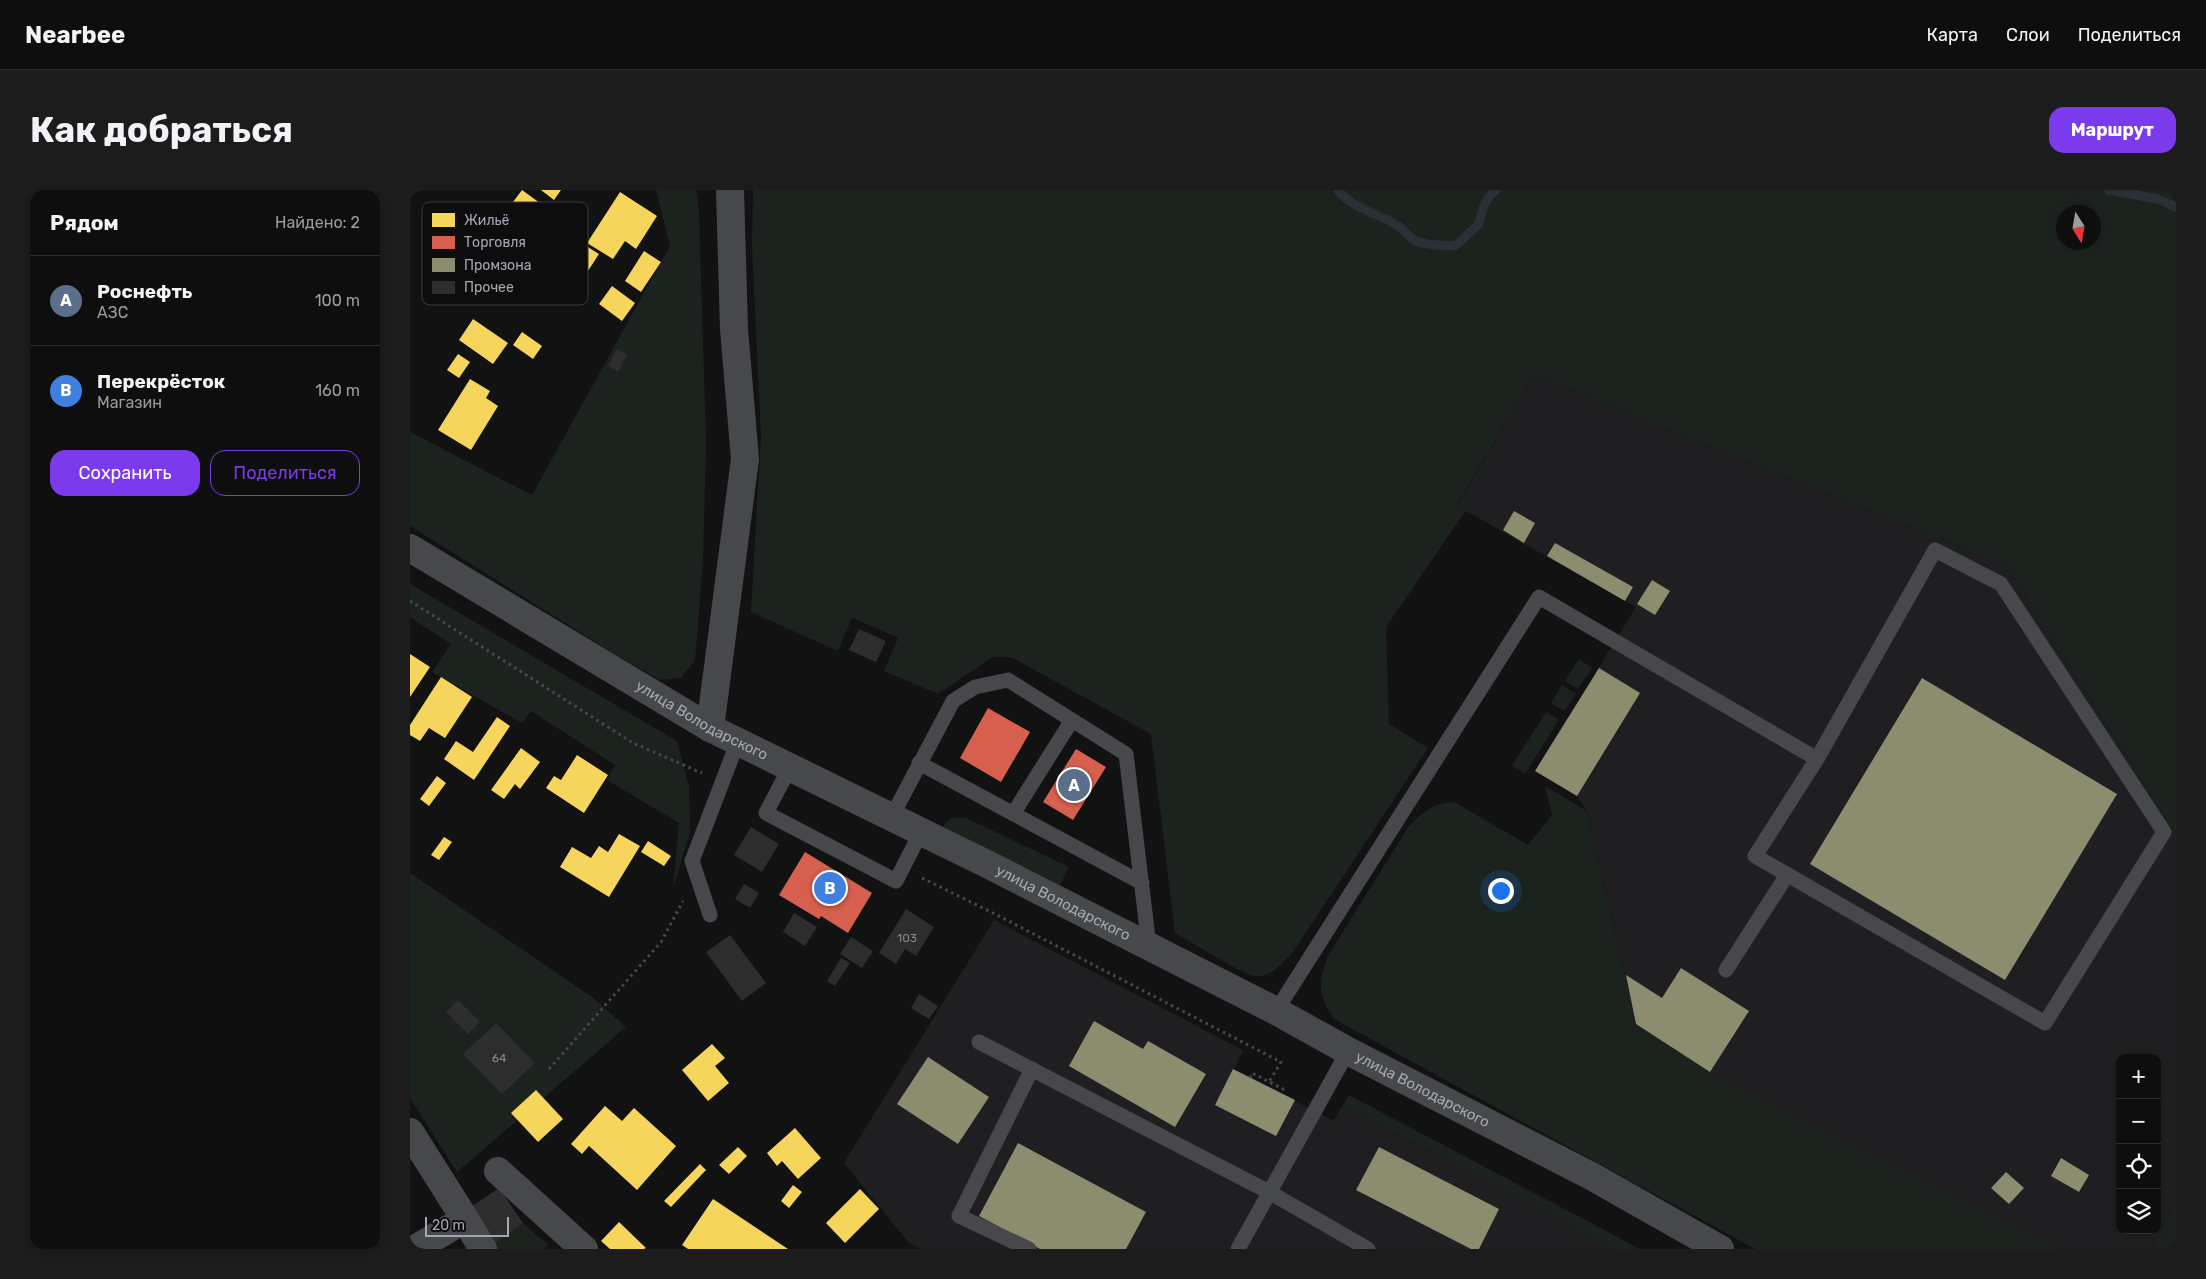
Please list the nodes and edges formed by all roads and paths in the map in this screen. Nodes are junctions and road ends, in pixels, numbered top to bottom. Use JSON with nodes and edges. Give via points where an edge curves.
{"nodes":[{"id":1,"x":730,"y":190,"type":"edge"},
{"id":2,"x":410,"y":548,"type":"edge"},
{"id":3,"x":410,"y":602,"type":"edge"},
{"id":4,"x":1072,"y":720,"type":"junction"},
{"id":5,"x":710,"y":728,"type":"junction"},
{"id":6,"x":738,"y":742,"type":"junction"},
{"id":7,"x":1817,"y":759,"type":"junction"},
{"id":8,"x":919,"y":763,"type":"junction"},
{"id":9,"x":790,"y":767,"type":"junction"},
{"id":10,"x":723,"y":782,"type":"junction"},
{"id":11,"x":1012,"y":814,"type":"junction"},
{"id":12,"x":891,"y":818,"type":"junction"},
{"id":13,"x":921,"y":832,"type":"junction"},
{"id":14,"x":1787,"y":875,"type":"junction"},
{"id":15,"x":1142,"y":883,"type":"junction"},
{"id":16,"x":993,"y":913,"type":"dead end"},
{"id":17,"x":710,"y":915,"type":"dead end"},
{"id":18,"x":661,"y":942,"type":"dead end"},
{"id":19,"x":1149,"y":946,"type":"junction"},
{"id":20,"x":1726,"y":970,"type":"dead end"},
{"id":21,"x":1276,"y":1011,"type":"junction"},
{"id":22,"x":979,"y":1042,"type":"dead end"},
{"id":23,"x":1348,"y":1051,"type":"junction"},
{"id":24,"x":1032,"y":1069,"type":"junction"},
{"id":25,"x":549,"y":1070,"type":"dead end"},
{"id":26,"x":1250,"y":1078,"type":"dead end"},
{"id":27,"x":1269,"y":1082,"type":"junction"},
{"id":28,"x":1281,"y":1094,"type":"dead end"},
{"id":29,"x":410,"y":1132,"type":"edge"},
{"id":30,"x":498,"y":1171,"type":"dead end"},
{"id":31,"x":1269,"y":1192,"type":"junction"},
{"id":32,"x":465,"y":1219,"type":"junction"},
{"id":33,"x":415,"y":1249,"type":"edge"},
{"id":34,"x":483,"y":1249,"type":"edge"},
{"id":35,"x":584,"y":1249,"type":"edge"},
{"id":36,"x":1028,"y":1249,"type":"edge"},
{"id":37,"x":1238,"y":1249,"type":"edge"},
{"id":38,"x":1368,"y":1249,"type":"edge"},
{"id":39,"x":1720,"y":1249,"type":"edge"}],
"edges":[{"from":1,"to":5,"type":"street","via":[[734,329],[745,459]]},
{"from":2,"to":5,"type":"street","name":"улица Володарского"},
{"from":3,"to":10,"type":"path","via":[[633,743]]},
{"from":4,"to":8,"type":"lane","via":[[1008,680],[991,682],[975,687],[953,701]]},
{"from":4,"to":11,"type":"lane"},
{"from":4,"to":15,"type":"lane","via":[[1126,754]]},
{"from":5,"to":6,"type":"street","name":"улица Володарского"},
{"from":6,"to":9,"type":"street","name":"улица Володарского"},
{"from":6,"to":10,"type":"lane"},
{"from":7,"to":14,"type":"lane","via":[[1755,856]]},
{"from":7,"to":14,"type":"lane","via":[[1935,550],[2001,584],[2164,832],[2045,1023]]},
{"from":7,"to":21,"type":"lane","via":[[1539,597]]},
{"from":8,"to":11,"type":"lane"},
{"from":8,"to":12,"type":"lane"},
{"from":9,"to":12,"type":"street","name":"улица Володарского"},
{"from":9,"to":13,"type":"lane","via":[[766,813],[896,880]]},
{"from":10,"to":17,"type":"lane","via":[[692,861]]},
{"from":11,"to":15,"type":"lane"},
{"from":12,"to":13,"type":"street","name":"улица Володарского"},
{"from":13,"to":19,"type":"street","name":"улица Володарского"},
{"from":14,"to":20,"type":"lane"},
{"from":15,"to":19,"type":"lane"},
{"from":16,"to":27,"type":"path","via":[[1281,1062]]},
{"from":18,"to":25,"type":"path"},
{"from":19,"to":21,"type":"street","name":"улица Володарского"},
{"from":21,"to":23,"type":"street","name":"улица Володарского"},
{"from":22,"to":24,"type":"lane"},
{"from":23,"to":31,"type":"lane"},
{"from":23,"to":39,"type":"street","name":"улица Володарского","via":[[1593,1177]]},
{"from":24,"to":31,"type":"lane"},
{"from":24,"to":36,"type":"lane","via":[[959,1216]]},
{"from":26,"to":27,"type":"path","via":[[1252,1073]]},
{"from":27,"to":28,"type":"path","via":[[1283,1089]]},
{"from":29,"to":32,"type":"street"},
{"from":30,"to":35,"type":"street"},
{"from":31,"to":37,"type":"lane"},
{"from":31,"to":38,"type":"lane"},
{"from":32,"to":33,"type":"street"},
{"from":32,"to":34,"type":"street"}]}
